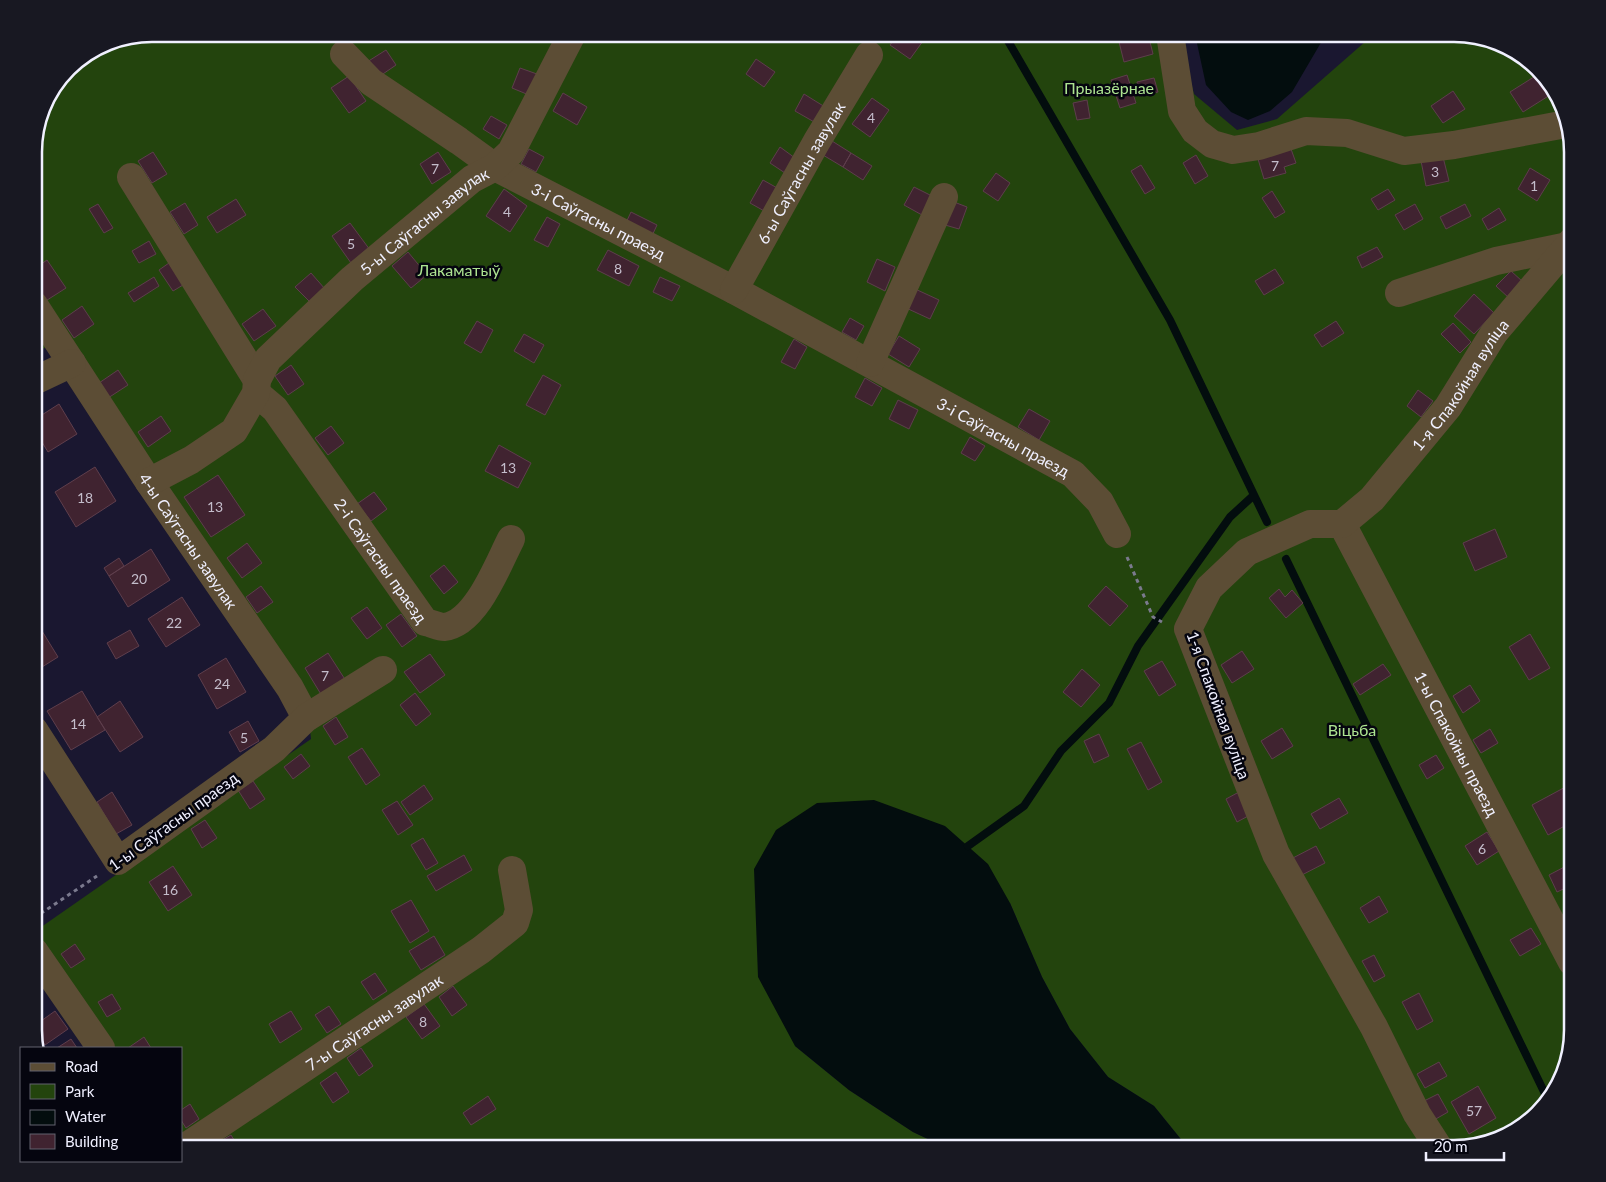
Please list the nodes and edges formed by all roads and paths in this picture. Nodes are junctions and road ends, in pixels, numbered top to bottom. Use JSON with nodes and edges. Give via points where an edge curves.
{"nodes":[{"id":1,"x":568,"y":42,"type":"edge"},
{"id":2,"x":1171,"y":42,"type":"edge"},
{"id":3,"x":344,"y":54,"type":"dead end"},
{"id":4,"x":869,"y":55,"type":"dead end"},
{"id":5,"x":1560,"y":125,"type":"edge"},
{"id":6,"x":495,"y":167,"type":"junction"},
{"id":7,"x":130,"y":177,"type":"dead end"},
{"id":8,"x":944,"y":197,"type":"dead end"},
{"id":9,"x":1564,"y":245,"type":"edge"},
{"id":10,"x":1564,"y":251,"type":"edge"},
{"id":11,"x":734,"y":290,"type":"junction"},
{"id":12,"x":1399,"y":293,"type":"dead end"},
{"id":13,"x":43,"y":319,"type":"edge"},
{"id":14,"x":72,"y":363,"type":"junction"},
{"id":15,"x":870,"y":364,"type":"junction"},
{"id":16,"x":43,"y":377,"type":"edge"},
{"id":17,"x":257,"y":386,"type":"junction"},
{"id":18,"x":149,"y":482,"type":"junction"},
{"id":19,"x":1342,"y":524,"type":"junction"},
{"id":20,"x":1117,"y":534,"type":"joint"},
{"id":21,"x":511,"y":540,"type":"dead end"},
{"id":22,"x":1158,"y":622,"type":"dead end"},
{"id":23,"x":383,"y":670,"type":"dead end"},
{"id":24,"x":306,"y":718,"type":"junction"},
{"id":25,"x":43,"y":744,"type":"edge"},
{"id":26,"x":118,"y":861,"type":"junction"},
{"id":27,"x":512,"y":870,"type":"dead end"},
{"id":28,"x":43,"y":912,"type":"edge"},
{"id":29,"x":1564,"y":947,"type":"edge"},
{"id":30,"x":43,"y":965,"type":"edge"},
{"id":31,"x":100,"y":1047,"type":"edge"},
{"id":32,"x":196,"y":1140,"type":"edge"},
{"id":33,"x":1434,"y":1140,"type":"edge"}],
"edges":[{"from":1,"to":6,"type":"street","name":"5-ы Саўгасны завулак","via":[[511,152]]},
{"from":2,"to":5,"type":"street","via":[[1182,111],[1195,131],[1212,144],[1233,150],[1259,146],[1306,130],[1346,133],[1404,151]]},
{"from":3,"to":6,"type":"street","name":"3-і Саўгасны праезд","via":[[371,82]]},
{"from":4,"to":11,"type":"street","name":"6-ы Саўгасны завулак"},
{"from":6,"to":11,"type":"street","name":"3-і Саўгасны праезд"},
{"from":6,"to":17,"type":"street","name":"5-ы Саўгасны завулак","via":[[472,179],[352,279],[268,360]]},
{"from":7,"to":17,"type":"street","name":"2-і Саўгасны праезд"},
{"from":8,"to":15,"type":"street"},
{"from":9,"to":12,"type":"street","via":[[1496,261]]},
{"from":10,"to":19,"type":"street","name":"1-я Спакойная вуліца","via":[[1494,333],[1441,414],[1372,499]]},
{"from":11,"to":15,"type":"street","name":"3-і Саўгасны праезд"},
{"from":13,"to":14,"type":"street","name":"4-ы Саўгасны завулак"},
{"from":14,"to":16,"type":"street"},
{"from":14,"to":18,"type":"street","name":"4-ы Саўгасны завулак"},
{"from":15,"to":20,"type":"street","name":"3-і Саўгасны праезд","via":[[1073,474],[1100,502]]},
{"from":17,"to":18,"type":"street","name":"5-ы Саўгасны завулак","via":[[234,431],[191,460]]},
{"from":17,"to":21,"type":"street","name":"2-і Саўгасны праезд","via":[[426,622],[443,627],[458,622],[478,603]]},
{"from":18,"to":24,"type":"street","name":"4-ы Саўгасны завулак","via":[[290,688]]},
{"from":19,"to":29,"type":"street","name":"1-ы Спакойны праезд"},
{"from":19,"to":33,"type":"street","name":"1-я Спакойная вуліца","via":[[1310,524],[1247,552],[1209,588],[1188,629],[1276,854]]},
{"from":20,"to":22,"type":"path"},
{"from":23,"to":24,"type":"street","name":"1-ы Саўгасны праезд"},
{"from":24,"to":26,"type":"street","name":"1-ы Саўгасны праезд","via":[[274,749]]},
{"from":25,"to":26,"type":"street"},
{"from":26,"to":28,"type":"path","name":"1-ы Саўгасны праезд"},
{"from":27,"to":32,"type":"street","name":"7-ы Саўгасны завулак","via":[[519,910],[515,923],[481,950]]},
{"from":30,"to":31,"type":"street"}]}
